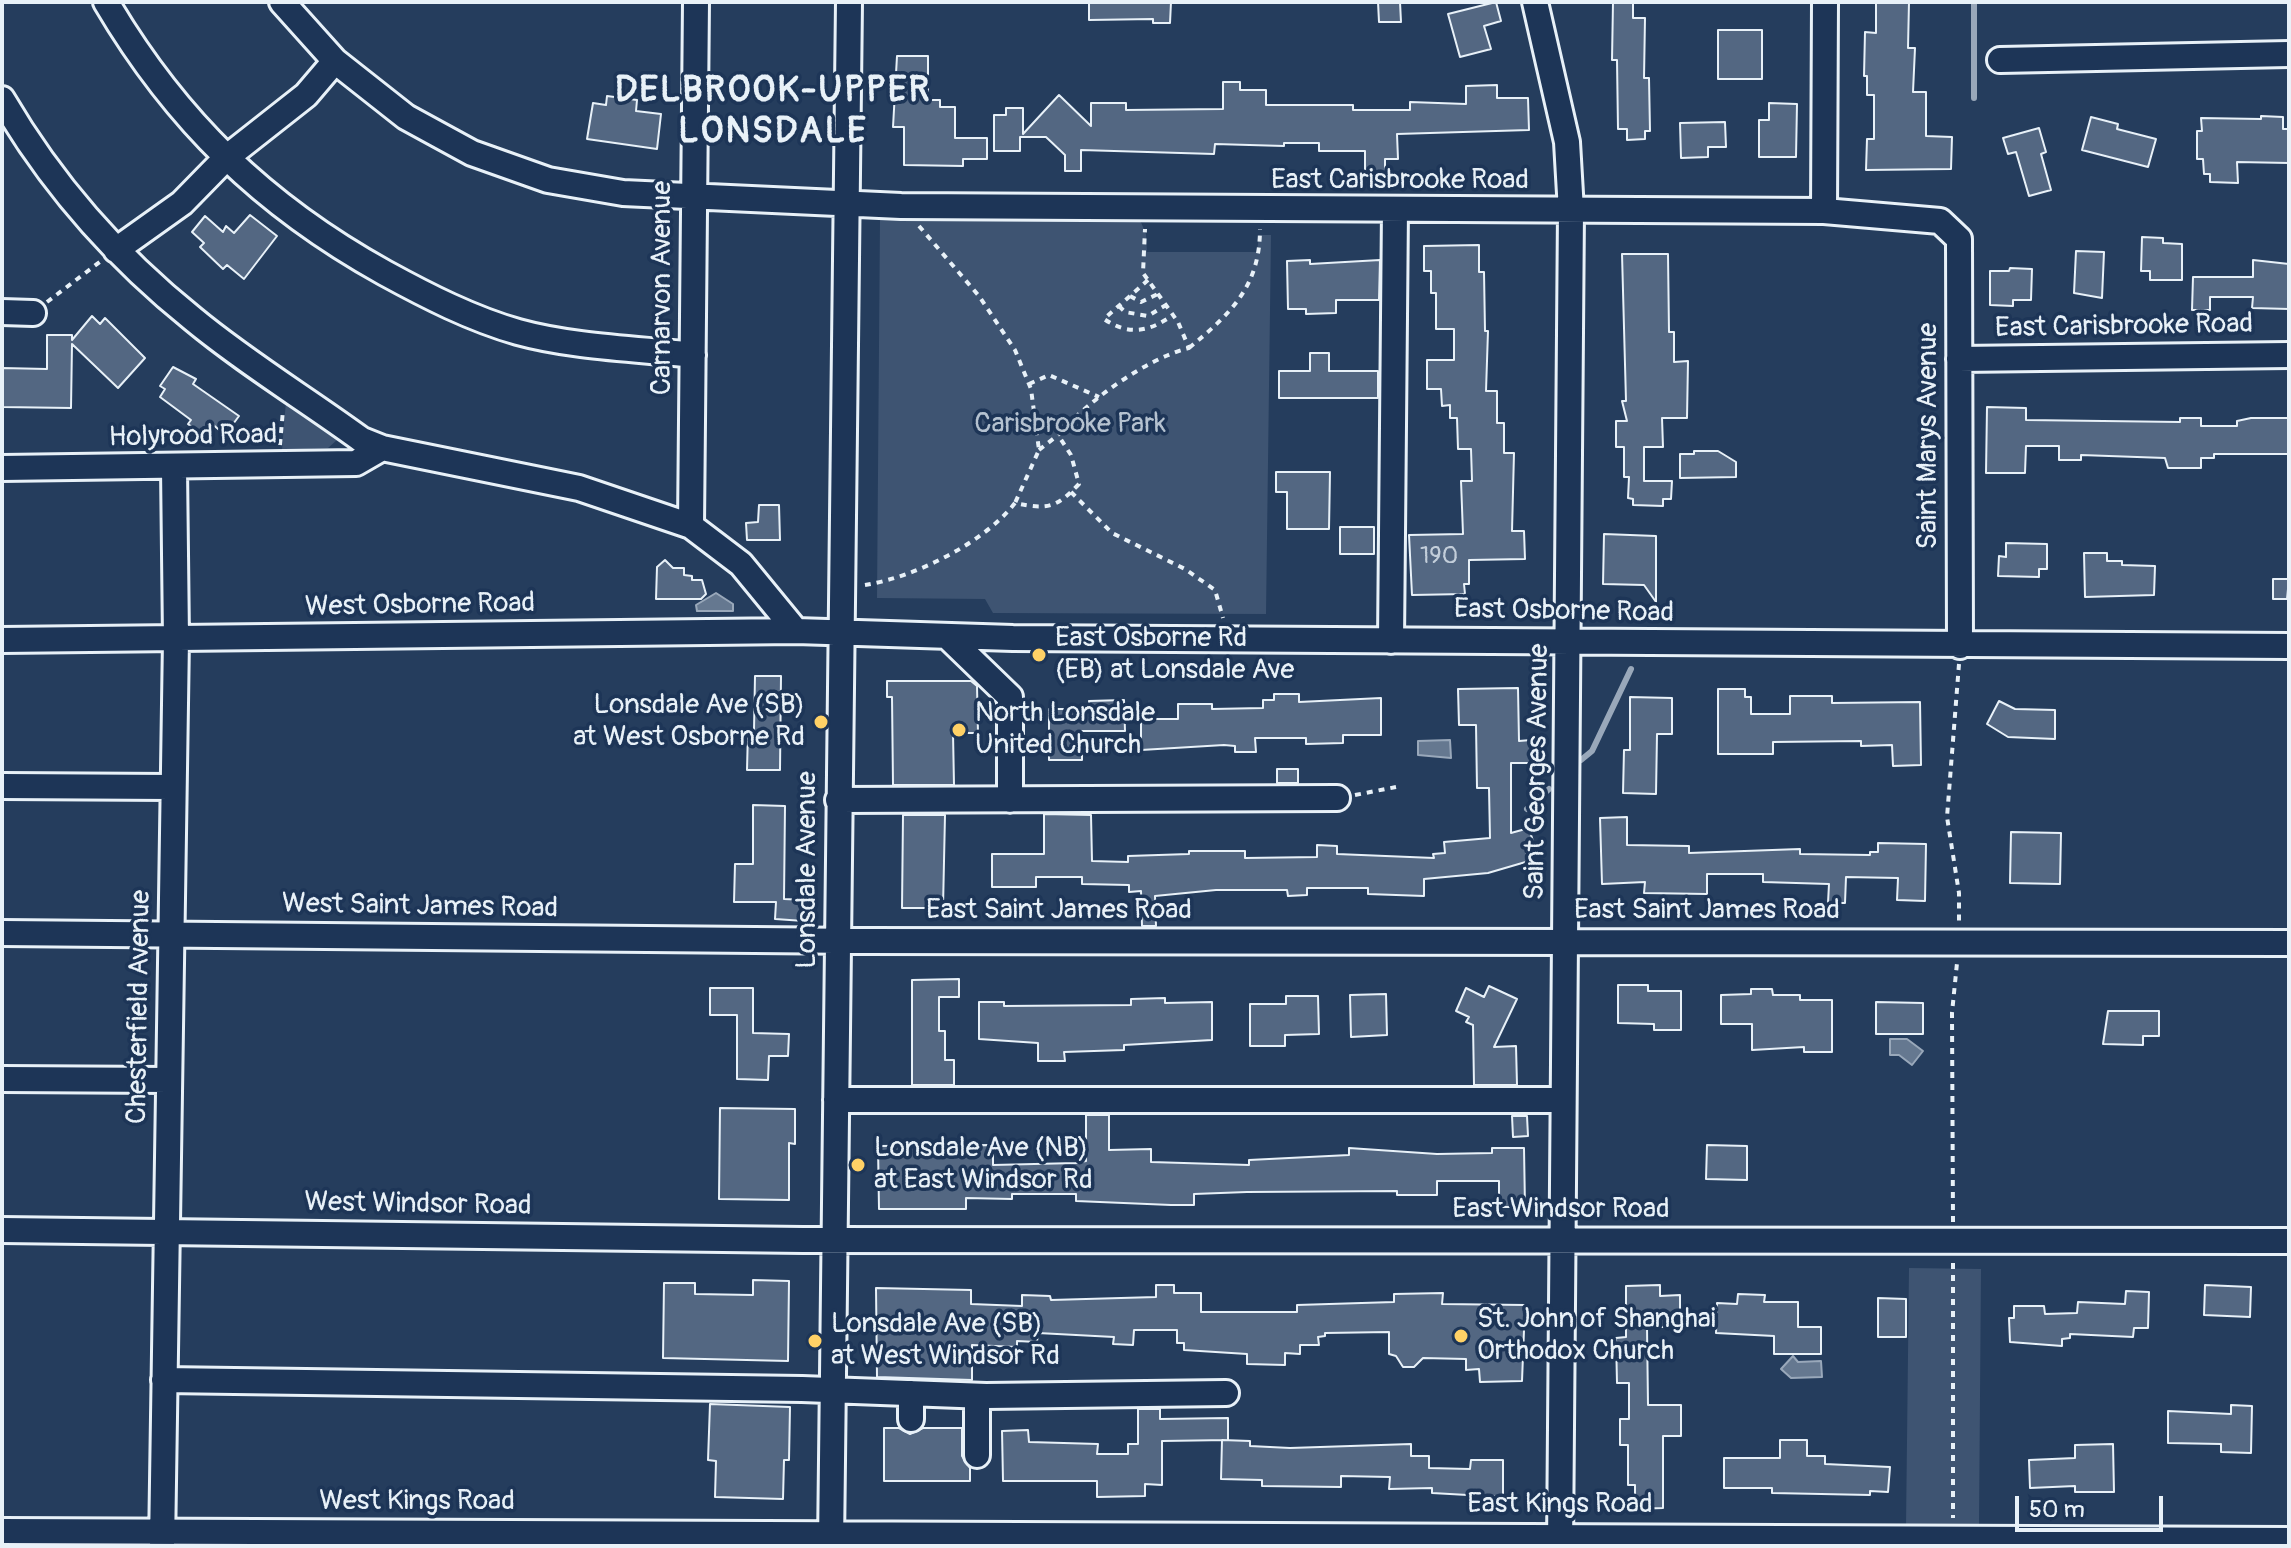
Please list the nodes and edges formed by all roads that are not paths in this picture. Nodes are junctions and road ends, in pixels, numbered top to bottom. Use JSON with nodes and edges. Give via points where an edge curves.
{"nodes":[{"id":1,"x":106,"y":2,"type":"edge"},
{"id":2,"x":282,"y":2,"type":"edge"},
{"id":3,"x":696,"y":2,"type":"edge"},
{"id":4,"x":849,"y":2,"type":"edge"},
{"id":5,"x":1535,"y":2,"type":"edge"},
{"id":6,"x":1825,"y":2,"type":"edge"},
{"id":7,"x":2289,"y":54,"type":"edge"},
{"id":8,"x":2000,"y":60,"type":"dead end"},
{"id":9,"x":335,"y":61,"type":"junction"},
{"id":10,"x":2,"y":99,"type":"edge"},
{"id":11,"x":226,"y":158,"type":"junction"},
{"id":12,"x":693,"y":198,"type":"junction"},
{"id":13,"x":847,"y":203,"type":"junction"},
{"id":14,"x":1395,"y":209,"type":"junction"},
{"id":15,"x":1571,"y":211,"type":"junction"},
{"id":16,"x":1824,"y":211,"type":"junction"},
{"id":17,"x":1951,"y":228,"type":"joint"},
{"id":18,"x":116,"y":250,"type":"junction"},
{"id":19,"x":2,"y":312,"type":"edge"},
{"id":20,"x":33,"y":313,"type":"road end"},
{"id":21,"x":693,"y":355,"type":"junction"},
{"id":22,"x":2289,"y":355,"type":"edge"},
{"id":23,"x":1959,"y":359,"type":"junction"},
{"id":24,"x":382,"y":448,"type":"junction"},
{"id":25,"x":2,"y":468,"type":"edge"},
{"id":26,"x":174,"y":468,"type":"junction"},
{"id":27,"x":691,"y":526,"type":"junction"},
{"id":28,"x":796,"y":631,"type":"junction"},
{"id":29,"x":840,"y":633,"type":"junction"},
{"id":30,"x":949,"y":638,"type":"junction"},
{"id":31,"x":176,"y":639,"type":"junction"},
{"id":32,"x":2,"y":640,"type":"edge"},
{"id":33,"x":1391,"y":641,"type":"junction"},
{"id":34,"x":1569,"y":642,"type":"junction"},
{"id":35,"x":1960,"y":646,"type":"junction"},
{"id":36,"x":2289,"y":646,"type":"edge"},
{"id":37,"x":2,"y":786,"type":"edge"},
{"id":38,"x":171,"y":787,"type":"junction"},
{"id":39,"x":1337,"y":798,"type":"road end"},
{"id":40,"x":838,"y":800,"type":"junction"},
{"id":41,"x":1010,"y":800,"type":"junction"},
{"id":42,"x":2,"y":933,"type":"edge"},
{"id":43,"x":172,"y":934,"type":"junction"},
{"id":44,"x":837,"y":941,"type":"junction"},
{"id":45,"x":1566,"y":941,"type":"junction"},
{"id":46,"x":2289,"y":943,"type":"edge"},
{"id":47,"x":2,"y":1079,"type":"edge"},
{"id":48,"x":169,"y":1080,"type":"junction"},
{"id":49,"x":836,"y":1100,"type":"junction"},
{"id":50,"x":1562,"y":1100,"type":"junction"},
{"id":51,"x":2,"y":1230,"type":"edge"},
{"id":52,"x":166,"y":1232,"type":"junction"},
{"id":53,"x":1564,"y":1239,"type":"junction"},
{"id":54,"x":833,"y":1240,"type":"junction"},
{"id":55,"x":2289,"y":1241,"type":"edge"},
{"id":56,"x":164,"y":1380,"type":"junction"},
{"id":57,"x":833,"y":1390,"type":"junction"},
{"id":58,"x":911,"y":1393,"type":"junction"},
{"id":59,"x":1226,"y":1393,"type":"dead end"},
{"id":60,"x":977,"y":1396,"type":"junction"},
{"id":61,"x":911,"y":1419,"type":"dead end"},
{"id":62,"x":977,"y":1455,"type":"dead end"},
{"id":63,"x":2,"y":1531,"type":"edge"},
{"id":64,"x":162,"y":1538,"type":"edge"},
{"id":65,"x":831,"y":1540,"type":"edge"},
{"id":66,"x":988,"y":1540,"type":"edge"},
{"id":67,"x":1560,"y":1540,"type":"edge"},
{"id":68,"x":2289,"y":1540,"type":"edge"},
{"id":69,"x":1953,"y":1541,"type":"edge"}],
"edges":[{"from":1,"to":11,"type":"street","via":[[136,53]]},
{"from":2,"to":9,"type":"street","name":"East Carisbrooke Road"},
{"from":3,"to":12,"type":"street","name":"Carnarvon Avenue"},
{"from":4,"to":13,"type":"street","name":"Lonsdale Avenue"},
{"from":5,"to":15,"type":"street","name":"Saint Georges Avenue","via":[[1567,142]]},
{"from":6,"to":16,"type":"street"},
{"from":7,"to":8,"type":"street"},
{"from":9,"to":11,"type":"street","via":[[306,95]]},
{"from":9,"to":12,"type":"street","name":"East Carisbrooke Road","via":[[406,117],[472,153],[548,180]]},
{"from":10,"to":18,"type":"street","via":[[35,156]]},
{"from":11,"to":18,"type":"street","via":[[182,203]]},
{"from":11,"to":21,"type":"street","via":[[303,224],[428,297],[520,332]]},
{"from":12,"to":13,"type":"street","name":"East Carisbrooke Road"},
{"from":12,"to":21,"type":"street","name":"Carnarvon Avenue"},
{"from":13,"to":14,"type":"street","name":"East Carisbrooke Road"},
{"from":13,"to":29,"type":"street","name":"Lonsdale Avenue"},
{"from":14,"to":15,"type":"street","name":"East Carisbrooke Road"},
{"from":14,"to":33,"type":"street"},
{"from":15,"to":16,"type":"street","name":"East Carisbrooke Road"},
{"from":15,"to":34,"type":"street","name":"Saint Georges Avenue"},
{"from":16,"to":17,"type":"street","name":"East Carisbrooke Road","via":[[1940,221]]},
{"from":17,"to":23,"type":"street","name":"Saint Marys Avenue","via":[[1959,239]]},
{"from":18,"to":24,"type":"street","via":[[193,320],[362,440]]},
{"from":19,"to":20,"type":"street"},
{"from":21,"to":27,"type":"street","name":"Carnarvon Avenue"},
{"from":22,"to":23,"type":"street","name":"East Carisbrooke Road"},
{"from":23,"to":35,"type":"street","name":"Saint Marys Avenue"},
{"from":24,"to":26,"type":"street","name":"Holyrood Road","via":[[356,463]]},
{"from":24,"to":27,"type":"street","via":[[579,488]]},
{"from":25,"to":26,"type":"street","name":"Holyrood Road"},
{"from":26,"to":31,"type":"street","name":"Chesterfield Avenue"},
{"from":27,"to":28,"type":"street","via":[[741,564]]},
{"from":28,"to":29,"type":"street","name":"West Osborne Road"},
{"from":28,"to":31,"type":"street","name":"West Osborne Road"},
{"from":29,"to":30,"type":"street","name":"East Osborne Road"},
{"from":29,"to":40,"type":"street","name":"Lonsdale Avenue"},
{"from":30,"to":33,"type":"street","name":"East Osborne Road"},
{"from":30,"to":41,"type":"street","via":[[1010,697]]},
{"from":31,"to":32,"type":"street","name":"West Osborne Road"},
{"from":31,"to":38,"type":"street","name":"Chesterfield Avenue"},
{"from":33,"to":34,"type":"street","name":"East Osborne Road"},
{"from":34,"to":35,"type":"street","name":"East Osborne Road"},
{"from":34,"to":45,"type":"street","name":"Saint Georges Avenue"},
{"from":35,"to":36,"type":"street","name":"East Osborne Road"},
{"from":37,"to":38,"type":"street"},
{"from":38,"to":43,"type":"street","name":"Chesterfield Avenue"},
{"from":39,"to":41,"type":"street"},
{"from":40,"to":41,"type":"street"},
{"from":40,"to":44,"type":"street","name":"Lonsdale Avenue"},
{"from":42,"to":43,"type":"street","name":"West Saint James Road"},
{"from":43,"to":44,"type":"street","name":"West Saint James Road"},
{"from":43,"to":48,"type":"street","name":"Chesterfield Avenue"},
{"from":44,"to":45,"type":"street","name":"East Saint James Road"},
{"from":44,"to":49,"type":"street","name":"Lonsdale Avenue"},
{"from":45,"to":46,"type":"street","name":"East Saint James Road"},
{"from":45,"to":50,"type":"street","name":"Saint Georges Avenue"},
{"from":47,"to":48,"type":"street"},
{"from":48,"to":52,"type":"street","name":"Chesterfield Avenue"},
{"from":49,"to":50,"type":"street"},
{"from":49,"to":54,"type":"street","name":"Lonsdale Avenue"},
{"from":50,"to":53,"type":"street","name":"Saint Georges Avenue"},
{"from":51,"to":52,"type":"street","name":"West Windsor Road"},
{"from":52,"to":54,"type":"street","name":"West Windsor Road"},
{"from":52,"to":56,"type":"street","name":"Chesterfield Avenue"},
{"from":53,"to":54,"type":"street","name":"East Windsor Road"},
{"from":53,"to":55,"type":"street","name":"East Windsor Road"},
{"from":53,"to":67,"type":"street","name":"Saint Georges Avenue"},
{"from":54,"to":57,"type":"street","name":"Lonsdale Avenue"},
{"from":56,"to":57,"type":"street"},
{"from":56,"to":64,"type":"street","name":"Chesterfield Avenue"},
{"from":57,"to":58,"type":"street"},
{"from":57,"to":65,"type":"street","name":"Lonsdale Avenue"},
{"from":58,"to":60,"type":"street"},
{"from":58,"to":61,"type":"street"},
{"from":59,"to":60,"type":"street"},
{"from":60,"to":62,"type":"street"},
{"from":63,"to":64,"type":"street","name":"West Kings Road"},
{"from":64,"to":65,"type":"street","name":"West Kings Road"},
{"from":65,"to":66,"type":"street","name":"East Kings Road"},
{"from":66,"to":67,"type":"street","name":"East Kings Road"},
{"from":67,"to":69,"type":"street","name":"East Kings Road"},
{"from":68,"to":69,"type":"street","name":"East Kings Road"}]}
